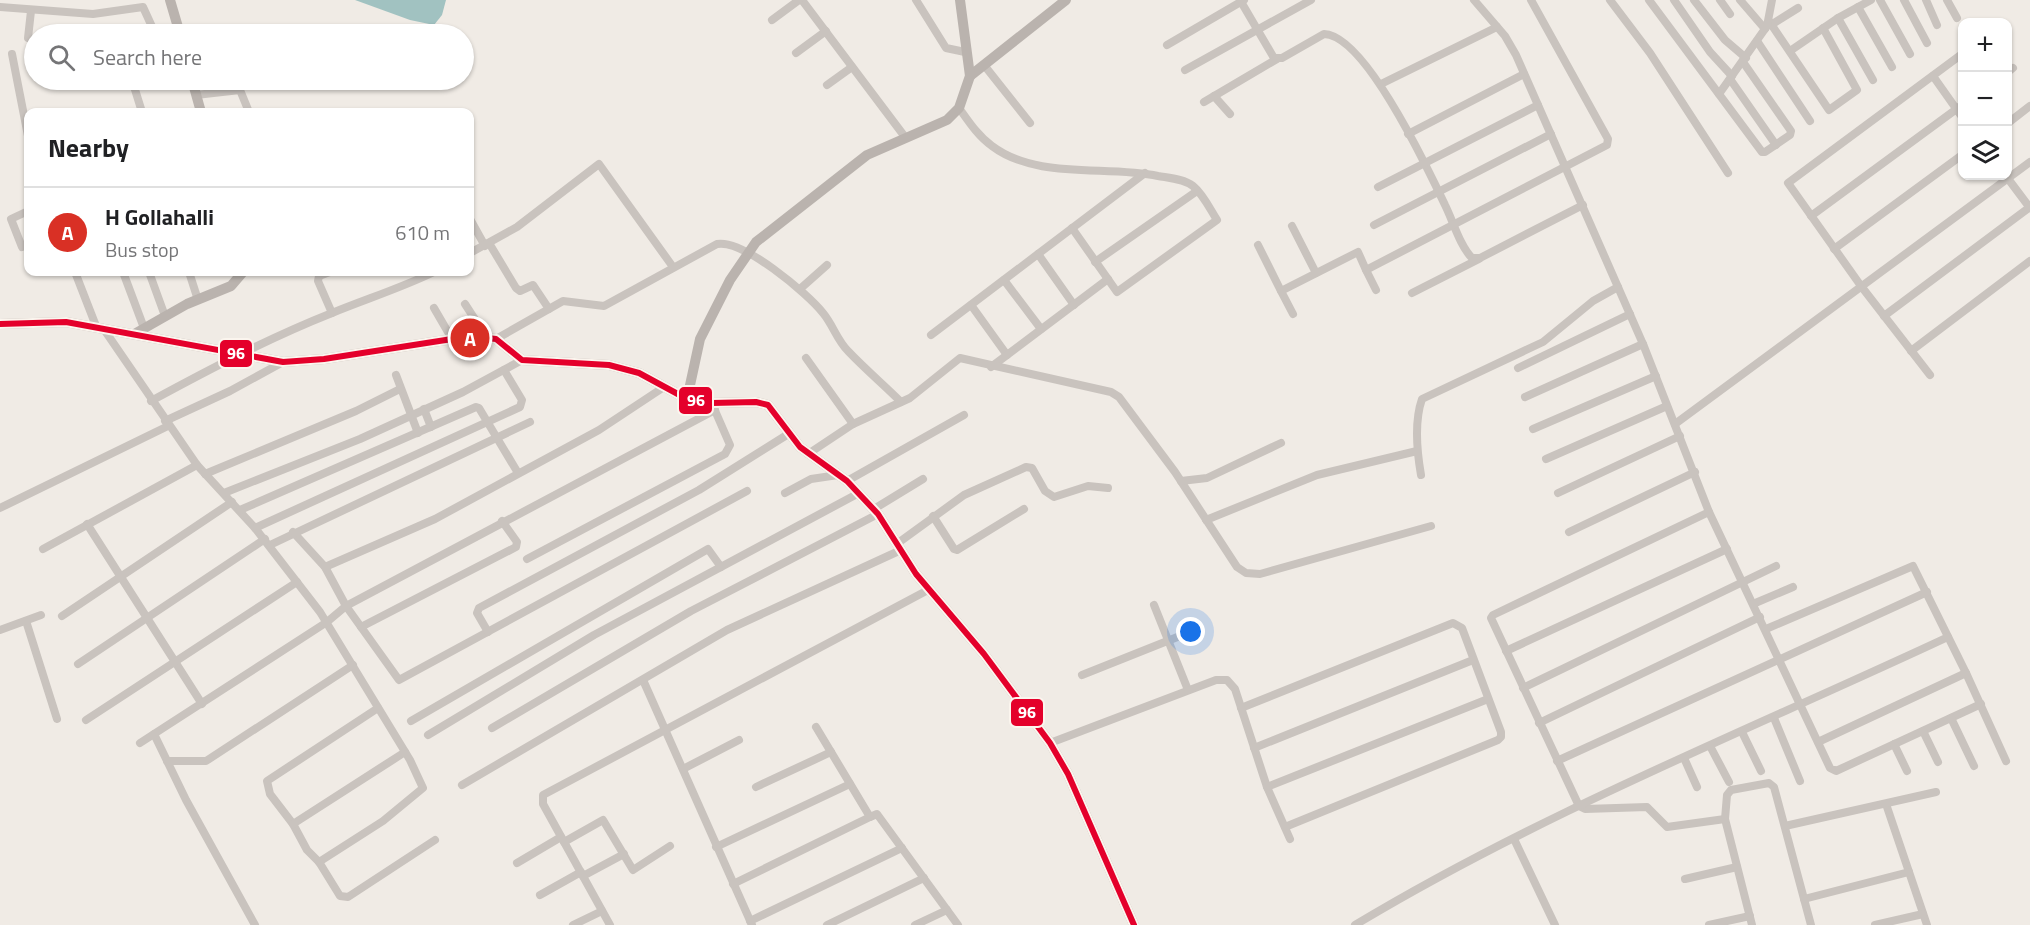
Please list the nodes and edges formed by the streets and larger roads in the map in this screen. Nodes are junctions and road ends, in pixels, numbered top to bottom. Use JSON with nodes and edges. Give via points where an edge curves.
{"nodes":[{"id":1,"x":170,"y":0,"type":"edge"},
{"id":2,"x":800,"y":0,"type":"edge"},
{"id":3,"x":916,"y":0,"type":"edge"},
{"id":4,"x":960,"y":0,"type":"edge"},
{"id":5,"x":1066,"y":0,"type":"edge"},
{"id":6,"x":1311,"y":0,"type":"edge"},
{"id":7,"x":1474,"y":0,"type":"edge"},
{"id":8,"x":1531,"y":0,"type":"edge"},
{"id":9,"x":1610,"y":0,"type":"edge"},
{"id":10,"x":1649,"y":0,"type":"edge"},
{"id":11,"x":1674,"y":0,"type":"edge"},
{"id":12,"x":1694,"y":0,"type":"edge"},
{"id":13,"x":1720,"y":0,"type":"edge"},
{"id":14,"x":1772,"y":0,"type":"edge"},
{"id":15,"x":1871,"y":0,"type":"edge"},
{"id":16,"x":1880,"y":0,"type":"edge"},
{"id":17,"x":1904,"y":0,"type":"edge"},
{"id":18,"x":1926,"y":0,"type":"edge"},
{"id":19,"x":1947,"y":0,"type":"edge"},
{"id":20,"x":1242,"y":1,"type":"edge"},
{"id":21,"x":1743,"y":2,"type":"edge"},
{"id":22,"x":0,"y":7,"type":"edge"},
{"id":23,"x":1858,"y":7,"type":"junction"},
{"id":24,"x":1798,"y":8,"type":"dead end"},
{"id":25,"x":31,"y":11,"type":"junction"},
{"id":26,"x":1730,"y":14,"type":"dead end"},
{"id":27,"x":1838,"y":18,"type":"junction"},
{"id":28,"x":1957,"y":18,"type":"dead end"},
{"id":29,"x":772,"y":20,"type":"dead end"},
{"id":30,"x":30,"y":24,"type":"edge"},
{"id":31,"x":151,"y":24,"type":"edge"},
{"id":32,"x":177,"y":24,"type":"edge"},
{"id":33,"x":1768,"y":25,"type":"junction"},
{"id":34,"x":1937,"y":25,"type":"dead end"},
{"id":35,"x":1497,"y":27,"type":"junction"},
{"id":36,"x":1824,"y":28,"type":"junction"},
{"id":37,"x":1257,"y":29,"type":"junction"},
{"id":38,"x":826,"y":31,"type":"junction"},
{"id":39,"x":1757,"y":41,"type":"junction"},
{"id":40,"x":1927,"y":43,"type":"dead end"},
{"id":41,"x":1167,"y":45,"type":"dead end"},
{"id":42,"x":1790,"y":51,"type":"junction"},
{"id":43,"x":965,"y":52,"type":"junction"},
{"id":44,"x":796,"y":53,"type":"dead end"},
{"id":45,"x":12,"y":54,"type":"dead end"},
{"id":46,"x":1910,"y":54,"type":"dead end"},
{"id":47,"x":1958,"y":57,"type":"edge"},
{"id":48,"x":1277,"y":59,"type":"junction"},
{"id":49,"x":1744,"y":60,"type":"junction"},
{"id":50,"x":984,"y":65,"type":"junction"},
{"id":51,"x":852,"y":67,"type":"junction"},
{"id":52,"x":1892,"y":67,"type":"dead end"},
{"id":53,"x":1185,"y":70,"type":"dead end"},
{"id":54,"x":1524,"y":74,"type":"junction"},
{"id":55,"x":970,"y":76,"type":"junction"},
{"id":56,"x":1933,"y":76,"type":"junction"},
{"id":57,"x":1731,"y":77,"type":"junction"},
{"id":58,"x":1873,"y":80,"type":"dead end"},
{"id":59,"x":1381,"y":84,"type":"junction"},
{"id":60,"x":827,"y":85,"type":"dead end"},
{"id":61,"x":135,"y":90,"type":"edge"},
{"id":62,"x":195,"y":90,"type":"edge"},
{"id":63,"x":240,"y":90,"type":"edge"},
{"id":64,"x":240,"y":90,"type":"edge"},
{"id":65,"x":1719,"y":94,"type":"junction"},
{"id":66,"x":196,"y":95,"type":"junction"},
{"id":67,"x":1214,"y":96,"type":"junction"},
{"id":68,"x":1204,"y":102,"type":"dead end"},
{"id":69,"x":1538,"y":105,"type":"junction"},
{"id":70,"x":1958,"y":105,"type":"edge"},
{"id":71,"x":2030,"y":106,"type":"edge"},
{"id":72,"x":141,"y":108,"type":"edge"},
{"id":73,"x":200,"y":108,"type":"edge"},
{"id":74,"x":247,"y":108,"type":"edge"},
{"id":75,"x":959,"y":108,"type":"junction"},
{"id":76,"x":1958,"y":108,"type":"edge"},
{"id":77,"x":1230,"y":114,"type":"dead end"},
{"id":78,"x":24,"y":115,"type":"edge"},
{"id":79,"x":2012,"y":119,"type":"edge"},
{"id":80,"x":1810,"y":121,"type":"dead end"},
{"id":81,"x":1030,"y":123,"type":"dead end"},
{"id":82,"x":1408,"y":134,"type":"junction"},
{"id":83,"x":1551,"y":134,"type":"junction"},
{"id":84,"x":905,"y":137,"type":"junction"},
{"id":85,"x":1776,"y":145,"type":"junction"},
{"id":86,"x":1958,"y":158,"type":"edge"},
{"id":87,"x":2030,"y":162,"type":"edge"},
{"id":88,"x":1424,"y":164,"type":"junction"},
{"id":89,"x":1565,"y":167,"type":"junction"},
{"id":90,"x":1145,"y":173,"type":"junction"},
{"id":91,"x":1728,"y":173,"type":"dead end"},
{"id":92,"x":2012,"y":174,"type":"edge"},
{"id":93,"x":2003,"y":180,"type":"edge"},
{"id":94,"x":2009,"y":180,"type":"edge"},
{"id":95,"x":1378,"y":187,"type":"dead end"},
{"id":96,"x":1438,"y":190,"type":"junction"},
{"id":97,"x":1197,"y":191,"type":"junction"},
{"id":98,"x":1583,"y":206,"type":"junction"},
{"id":99,"x":2030,"y":207,"type":"edge"},
{"id":100,"x":24,"y":213,"type":"edge"},
{"id":101,"x":1811,"y":216,"type":"junction"},
{"id":102,"x":1454,"y":223,"type":"junction"},
{"id":103,"x":474,"y":225,"type":"edge"},
{"id":104,"x":1374,"y":225,"type":"dead end"},
{"id":105,"x":1292,"y":226,"type":"dead end"},
{"id":106,"x":1072,"y":228,"type":"junction"},
{"id":107,"x":487,"y":244,"type":"junction"},
{"id":108,"x":1258,"y":245,"type":"dead end"},
{"id":109,"x":22,"y":247,"type":"dead end"},
{"id":110,"x":1834,"y":249,"type":"junction"},
{"id":111,"x":474,"y":251,"type":"edge"},
{"id":112,"x":747,"y":252,"type":"junction"},
{"id":113,"x":1038,"y":254,"type":"junction"},
{"id":114,"x":1480,"y":258,"type":"junction"},
{"id":115,"x":2030,"y":261,"type":"edge"},
{"id":116,"x":1095,"y":262,"type":"junction"},
{"id":117,"x":827,"y":265,"type":"dead end"},
{"id":118,"x":673,"y":267,"type":"junction"},
{"id":119,"x":1366,"y":270,"type":"junction"},
{"id":120,"x":1316,"y":273,"type":"junction"},
{"id":121,"x":77,"y":276,"type":"edge"},
{"id":122,"x":124,"y":276,"type":"edge"},
{"id":123,"x":150,"y":276,"type":"edge"},
{"id":124,"x":190,"y":276,"type":"edge"},
{"id":125,"x":240,"y":276,"type":"edge"},
{"id":126,"x":319,"y":276,"type":"edge"},
{"id":127,"x":426,"y":276,"type":"edge"},
{"id":128,"x":1108,"y":279,"type":"junction"},
{"id":129,"x":1004,"y":280,"type":"junction"},
{"id":130,"x":1618,"y":286,"type":"junction"},
{"id":131,"x":1861,"y":286,"type":"junction"},
{"id":132,"x":800,"y":289,"type":"junction"},
{"id":133,"x":1376,"y":290,"type":"dead end"},
{"id":134,"x":1281,"y":291,"type":"junction"},
{"id":135,"x":1412,"y":293,"type":"dead end"},
{"id":136,"x":198,"y":300,"type":"junction"},
{"id":137,"x":465,"y":304,"type":"dead end"},
{"id":138,"x":971,"y":305,"type":"junction"},
{"id":139,"x":1074,"y":305,"type":"junction"},
{"id":140,"x":434,"y":308,"type":"dead end"},
{"id":141,"x":549,"y":309,"type":"junction"},
{"id":142,"x":332,"y":313,"type":"junction"},
{"id":143,"x":1293,"y":314,"type":"dead end"},
{"id":144,"x":1630,"y":314,"type":"junction"},
{"id":145,"x":165,"y":316,"type":"junction"},
{"id":146,"x":1884,"y":316,"type":"junction"},
{"id":147,"x":0,"y":324,"type":"edge"},
{"id":148,"x":99,"y":327,"type":"junction"},
{"id":149,"x":1041,"y":329,"type":"junction"},
{"id":150,"x":140,"y":331,"type":"junction"},
{"id":151,"x":931,"y":335,"type":"dead end"},
{"id":152,"x":452,"y":339,"type":"junction"},
{"id":153,"x":491,"y":339,"type":"junction"},
{"id":154,"x":1643,"y":344,"type":"junction"},
{"id":155,"x":1911,"y":351,"type":"junction"},
{"id":156,"x":237,"y":354,"type":"junction"},
{"id":157,"x":1007,"y":355,"type":"junction"},
{"id":158,"x":806,"y":357,"type":"dead end"},
{"id":159,"x":522,"y":360,"type":"junction"},
{"id":160,"x":283,"y":362,"type":"junction"},
{"id":161,"x":991,"y":367,"type":"junction"},
{"id":162,"x":1518,"y":368,"type":"dead end"},
{"id":163,"x":504,"y":370,"type":"junction"},
{"id":164,"x":396,"y":375,"type":"dead end"},
{"id":165,"x":1930,"y":375,"type":"dead end"},
{"id":166,"x":1656,"y":376,"type":"junction"},
{"id":167,"x":663,"y":387,"type":"junction"},
{"id":168,"x":400,"y":389,"type":"junction"},
{"id":169,"x":1525,"y":397,"type":"dead end"},
{"id":170,"x":687,"y":399,"type":"junction"},
{"id":171,"x":151,"y":401,"type":"junction"},
{"id":172,"x":901,"y":402,"type":"junction"},
{"id":173,"x":1667,"y":406,"type":"junction"},
{"id":174,"x":713,"y":407,"type":"junction"},
{"id":175,"x":424,"y":409,"type":"junction"},
{"id":176,"x":411,"y":415,"type":"junction"},
{"id":177,"x":964,"y":415,"type":"dead end"},
{"id":178,"x":488,"y":421,"type":"junction"},
{"id":179,"x":530,"y":422,"type":"dead end"},
{"id":180,"x":166,"y":424,"type":"junction"},
{"id":181,"x":853,"y":424,"type":"junction"},
{"id":182,"x":1675,"y":424,"type":"junction"},
{"id":183,"x":431,"y":427,"type":"junction"},
{"id":184,"x":1533,"y":429,"type":"dead end"},
{"id":185,"x":418,"y":433,"type":"junction"},
{"id":186,"x":790,"y":433,"type":"junction"},
{"id":187,"x":1680,"y":436,"type":"junction"},
{"id":188,"x":498,"y":438,"type":"junction"},
{"id":189,"x":1281,"y":444,"type":"dead end"},
{"id":190,"x":1418,"y":451,"type":"junction"},
{"id":191,"x":808,"y":454,"type":"junction"},
{"id":192,"x":1546,"y":459,"type":"dead end"},
{"id":193,"x":197,"y":465,"type":"junction"},
{"id":194,"x":1695,"y":472,"type":"junction"},
{"id":195,"x":518,"y":473,"type":"junction"},
{"id":196,"x":205,"y":474,"type":"junction"},
{"id":197,"x":1421,"y":475,"type":"dead end"},
{"id":198,"x":843,"y":478,"type":"junction"},
{"id":199,"x":923,"y":478,"type":"dead end"},
{"id":200,"x":1181,"y":481,"type":"junction"},
{"id":201,"x":1108,"y":488,"type":"dead end"},
{"id":202,"x":747,"y":491,"type":"dead end"},
{"id":203,"x":785,"y":493,"type":"dead end"},
{"id":204,"x":859,"y":493,"type":"junction"},
{"id":205,"x":1558,"y":493,"type":"dead end"},
{"id":206,"x":224,"y":494,"type":"junction"},
{"id":207,"x":232,"y":502,"type":"junction"},
{"id":208,"x":0,"y":508,"type":"edge"},
{"id":209,"x":1024,"y":509,"type":"dead end"},
{"id":210,"x":240,"y":510,"type":"junction"},
{"id":211,"x":876,"y":511,"type":"junction"},
{"id":212,"x":1709,"y":512,"type":"junction"},
{"id":213,"x":933,"y":516,"type":"junction"},
{"id":214,"x":1206,"y":520,"type":"junction"},
{"id":215,"x":502,"y":521,"type":"junction"},
{"id":216,"x":87,"y":524,"type":"junction"},
{"id":217,"x":1431,"y":526,"type":"dead end"},
{"id":218,"x":255,"y":528,"type":"junction"},
{"id":219,"x":293,"y":532,"type":"junction"},
{"id":220,"x":1569,"y":532,"type":"dead end"},
{"id":221,"x":267,"y":542,"type":"junction"},
{"id":222,"x":900,"y":546,"type":"junction"},
{"id":223,"x":43,"y":549,"type":"dead end"},
{"id":224,"x":1727,"y":549,"type":"junction"},
{"id":225,"x":527,"y":559,"type":"dead end"},
{"id":226,"x":1776,"y":566,"type":"dead end"},
{"id":227,"x":324,"y":567,"type":"junction"},
{"id":228,"x":721,"y":567,"type":"junction"},
{"id":229,"x":121,"y":577,"type":"junction"},
{"id":230,"x":297,"y":582,"type":"junction"},
{"id":231,"x":1742,"y":582,"type":"junction"},
{"id":232,"x":1793,"y":587,"type":"dead end"},
{"id":233,"x":928,"y":590,"type":"junction"},
{"id":234,"x":1927,"y":592,"type":"junction"},
{"id":235,"x":1753,"y":604,"type":"junction"},
{"id":236,"x":1154,"y":605,"type":"dead end"},
{"id":237,"x":346,"y":606,"type":"junction"},
{"id":238,"x":41,"y":615,"type":"dead end"},
{"id":239,"x":62,"y":616,"type":"dead end"},
{"id":240,"x":1760,"y":617,"type":"junction"},
{"id":241,"x":148,"y":620,"type":"junction"},
{"id":242,"x":26,"y":621,"type":"junction"},
{"id":243,"x":327,"y":622,"type":"junction"},
{"id":244,"x":361,"y":627,"type":"junction"},
{"id":245,"x":1200,"y":628,"type":"dead end"},
{"id":246,"x":1766,"y":629,"type":"junction"},
{"id":247,"x":0,"y":630,"type":"edge"},
{"id":248,"x":488,"y":632,"type":"junction"},
{"id":249,"x":1948,"y":637,"type":"junction"},
{"id":250,"x":1168,"y":641,"type":"junction"},
{"id":251,"x":1506,"y":651,"type":"junction"},
{"id":252,"x":1779,"y":659,"type":"junction"},
{"id":253,"x":1473,"y":660,"type":"junction"},
{"id":254,"x":175,"y":662,"type":"junction"},
{"id":255,"x":78,"y":664,"type":"dead end"},
{"id":256,"x":353,"y":665,"type":"junction"},
{"id":257,"x":1966,"y":673,"type":"junction"},
{"id":258,"x":1082,"y":675,"type":"dead end"},
{"id":259,"x":643,"y":681,"type":"junction"},
{"id":260,"x":1523,"y":688,"type":"junction"},
{"id":261,"x":1188,"y":690,"type":"junction"},
{"id":262,"x":1488,"y":699,"type":"junction"},
{"id":263,"x":202,"y":704,"type":"junction"},
{"id":264,"x":1981,"y":704,"type":"junction"},
{"id":265,"x":1801,"y":705,"type":"junction"},
{"id":266,"x":378,"y":708,"type":"junction"},
{"id":267,"x":1241,"y":708,"type":"junction"},
{"id":268,"x":1774,"y":718,"type":"junction"},
{"id":269,"x":1951,"y":718,"type":"junction"},
{"id":270,"x":57,"y":719,"type":"dead end"},
{"id":271,"x":86,"y":720,"type":"dead end"},
{"id":272,"x":411,"y":721,"type":"dead end"},
{"id":273,"x":1539,"y":723,"type":"junction"},
{"id":274,"x":816,"y":727,"type":"dead end"},
{"id":275,"x":492,"y":728,"type":"dead end"},
{"id":276,"x":665,"y":730,"type":"junction"},
{"id":277,"x":1923,"y":731,"type":"junction"},
{"id":278,"x":1742,"y":732,"type":"junction"},
{"id":279,"x":154,"y":734,"type":"junction"},
{"id":280,"x":428,"y":735,"type":"dead end"},
{"id":281,"x":739,"y":740,"type":"dead end"},
{"id":282,"x":1050,"y":742,"type":"junction"},
{"id":283,"x":1818,"y":742,"type":"junction"},
{"id":284,"x":140,"y":744,"type":"dead end"},
{"id":285,"x":1894,"y":744,"type":"junction"},
{"id":286,"x":1710,"y":746,"type":"junction"},
{"id":287,"x":1254,"y":748,"type":"junction"},
{"id":288,"x":405,"y":752,"type":"junction"},
{"id":289,"x":831,"y":752,"type":"junction"},
{"id":290,"x":1684,"y":758,"type":"junction"},
{"id":291,"x":167,"y":760,"type":"junction"},
{"id":292,"x":1557,"y":761,"type":"junction"},
{"id":293,"x":2006,"y":761,"type":"dead end"},
{"id":294,"x":1938,"y":762,"type":"dead end"},
{"id":295,"x":1974,"y":766,"type":"dead end"},
{"id":296,"x":683,"y":769,"type":"junction"},
{"id":297,"x":1761,"y":771,"type":"dead end"},
{"id":298,"x":1907,"y":771,"type":"dead end"},
{"id":299,"x":1800,"y":781,"type":"dead end"},
{"id":300,"x":1729,"y":782,"type":"dead end"},
{"id":301,"x":850,"y":784,"type":"junction"},
{"id":302,"x":462,"y":785,"type":"dead end"},
{"id":303,"x":1697,"y":786,"type":"dead end"},
{"id":304,"x":756,"y":787,"type":"dead end"},
{"id":305,"x":1267,"y":787,"type":"junction"},
{"id":306,"x":1936,"y":792,"type":"dead end"},
{"id":307,"x":1886,"y":804,"type":"junction"},
{"id":308,"x":1580,"y":806,"type":"junction"},
{"id":309,"x":870,"y":817,"type":"junction"},
{"id":310,"x":1725,"y":819,"type":"junction"},
{"id":311,"x":294,"y":824,"type":"junction"},
{"id":312,"x":1785,"y":826,"type":"junction"},
{"id":313,"x":1285,"y":827,"type":"junction"},
{"id":314,"x":562,"y":839,"type":"junction"},
{"id":315,"x":1290,"y":839,"type":"dead end"},
{"id":316,"x":1514,"y":839,"type":"junction"},
{"id":317,"x":435,"y":840,"type":"dead end"},
{"id":318,"x":670,"y":846,"type":"dead end"},
{"id":319,"x":716,"y":847,"type":"junction"},
{"id":320,"x":902,"y":848,"type":"junction"},
{"id":321,"x":624,"y":854,"type":"junction"},
{"id":322,"x":320,"y":862,"type":"junction"},
{"id":323,"x":517,"y":863,"type":"dead end"},
{"id":324,"x":1737,"y":867,"type":"junction"},
{"id":325,"x":1909,"y":872,"type":"junction"},
{"id":326,"x":582,"y":874,"type":"junction"},
{"id":327,"x":924,"y":878,"type":"junction"},
{"id":328,"x":1685,"y":879,"type":"dead end"},
{"id":329,"x":733,"y":884,"type":"junction"},
{"id":330,"x":540,"y":895,"type":"dead end"},
{"id":331,"x":1804,"y":899,"type":"junction"},
{"id":332,"x":947,"y":909,"type":"junction"},
{"id":333,"x":602,"y":911,"type":"junction"},
{"id":334,"x":1923,"y":914,"type":"junction"},
{"id":335,"x":1750,"y":916,"type":"junction"},
{"id":336,"x":751,"y":923,"type":"edge"},
{"id":337,"x":255,"y":925,"type":"edge"},
{"id":338,"x":573,"y":925,"type":"edge"},
{"id":339,"x":610,"y":925,"type":"edge"},
{"id":340,"x":827,"y":925,"type":"edge"},
{"id":341,"x":915,"y":925,"type":"edge"},
{"id":342,"x":958,"y":925,"type":"edge"},
{"id":343,"x":1134,"y":925,"type":"edge"},
{"id":344,"x":1355,"y":925,"type":"edge"},
{"id":345,"x":1555,"y":925,"type":"edge"},
{"id":346,"x":1709,"y":925,"type":"edge"},
{"id":347,"x":1752,"y":925,"type":"edge"},
{"id":348,"x":1812,"y":925,"type":"edge"},
{"id":349,"x":1875,"y":925,"type":"edge"},
{"id":350,"x":1927,"y":925,"type":"edge"}],
"edges":[{"from":1,"to":32,"type":"street"},
{"from":2,"to":29,"type":"street"},
{"from":2,"to":38,"type":"street"},
{"from":3,"to":43,"type":"street","via":[[946,48]]},
{"from":4,"to":43,"type":"street"},
{"from":5,"to":50,"type":"street"},
{"from":6,"to":37,"type":"street"},
{"from":7,"to":35,"type":"street"},
{"from":8,"to":89,"type":"street","via":[[1608,139],[1605,147]]},
{"from":9,"to":91,"type":"street","via":[[1650,53]]},
{"from":10,"to":65,"type":"street"},
{"from":11,"to":57,"type":"street"},
{"from":12,"to":49,"type":"street"},
{"from":13,"to":26,"type":"street"},
{"from":14,"to":33,"type":"street"},
{"from":15,"to":23,"type":"street"},
{"from":16,"to":46,"type":"street"},
{"from":17,"to":40,"type":"street"},
{"from":18,"to":34,"type":"street"},
{"from":19,"to":28,"type":"street"},
{"from":20,"to":37,"type":"street"},
{"from":20,"to":41,"type":"street"},
{"from":21,"to":33,"type":"street"},
{"from":22,"to":25,"type":"street"},
{"from":23,"to":27,"type":"street"},
{"from":23,"to":52,"type":"street"},
{"from":24,"to":33,"type":"street"},
{"from":25,"to":30,"type":"street"},
{"from":25,"to":31,"type":"street","via":[[93,14],[143,7]]},
{"from":27,"to":36,"type":"street"},
{"from":27,"to":58,"type":"street"},
{"from":33,"to":39,"type":"street"},
{"from":33,"to":42,"type":"street"},
{"from":35,"to":54,"type":"street"},
{"from":35,"to":59,"type":"street"},
{"from":36,"to":42,"type":"street"},
{"from":36,"to":42,"type":"street","via":[[1856,92],[1828,109]]},
{"from":37,"to":48,"type":"street"},
{"from":37,"to":53,"type":"street"},
{"from":38,"to":44,"type":"street"},
{"from":38,"to":51,"type":"street"},
{"from":39,"to":49,"type":"street"},
{"from":39,"to":80,"type":"street"},
{"from":43,"to":55,"type":"street"},
{"from":45,"to":78,"type":"street"},
{"from":47,"to":56,"type":"street"},
{"from":48,"to":59,"type":"street","via":[[1320,36],[1333,35],[1360,58]]},
{"from":48,"to":67,"type":"street"},
{"from":49,"to":57,"type":"street"},
{"from":49,"to":85,"type":"street","via":[[1791,131]]},
{"from":50,"to":55,"type":"street"},
{"from":50,"to":81,"type":"street"},
{"from":51,"to":60,"type":"street"},
{"from":51,"to":84,"type":"street"},
{"from":54,"to":69,"type":"street"},
{"from":54,"to":82,"type":"street"},
{"from":55,"to":75,"type":"street"},
{"from":56,"to":70,"type":"street"},
{"from":56,"to":101,"type":"street","via":[[1789,182]]},
{"from":57,"to":65,"type":"street"},
{"from":57,"to":85,"type":"street"},
{"from":59,"to":82,"type":"street"},
{"from":61,"to":72,"type":"street"},
{"from":62,"to":66,"type":"street"},
{"from":63,"to":66,"type":"street"},
{"from":64,"to":74,"type":"street"},
{"from":65,"to":85,"type":"street","via":[[1762,152]]},
{"from":66,"to":73,"type":"street"},
{"from":67,"to":68,"type":"street"},
{"from":67,"to":77,"type":"street"},
{"from":69,"to":83,"type":"street"},
{"from":69,"to":88,"type":"street"},
{"from":71,"to":79,"type":"street"},
{"from":75,"to":84,"type":"street","via":[[947,120]]},
{"from":75,"to":90,"type":"street","via":[[985,140],[1017,159],[1082,171]]},
{"from":76,"to":101,"type":"street"},
{"from":82,"to":88,"type":"street"},
{"from":83,"to":89,"type":"street"},
{"from":83,"to":96,"type":"street"},
{"from":84,"to":112,"type":"street","via":[[867,154],[766,231]]},
{"from":86,"to":110,"type":"street"},
{"from":87,"to":92,"type":"street"},
{"from":88,"to":95,"type":"street"},
{"from":88,"to":96,"type":"street"},
{"from":89,"to":98,"type":"street"},
{"from":89,"to":102,"type":"street"},
{"from":90,"to":97,"type":"street","via":[[1182,181]]},
{"from":90,"to":106,"type":"street"},
{"from":93,"to":131,"type":"street"},
{"from":94,"to":99,"type":"street"},
{"from":96,"to":102,"type":"street"},
{"from":96,"to":104,"type":"street"},
{"from":97,"to":116,"type":"street"},
{"from":97,"to":128,"type":"street","via":[[1217,220],[1117,292]]},
{"from":98,"to":114,"type":"street"},
{"from":98,"to":130,"type":"street"},
{"from":99,"to":146,"type":"street"},
{"from":100,"to":109,"type":"street","via":[[11,219]]},
{"from":101,"to":110,"type":"street"},
{"from":102,"to":114,"type":"street","via":[[1469,256]]},
{"from":102,"to":119,"type":"street"},
{"from":103,"to":107,"type":"street"},
{"from":105,"to":120,"type":"street"},
{"from":106,"to":113,"type":"street"},
{"from":106,"to":116,"type":"street"},
{"from":107,"to":111,"type":"street"},
{"from":107,"to":118,"type":"street","via":[[528,219],[599,164]]},
{"from":107,"to":141,"type":"street","via":[[516,288],[520,291],[533,285]]},
{"from":108,"to":134,"type":"street"},
{"from":110,"to":131,"type":"street"},
{"from":112,"to":118,"type":"street","via":[[721,243]]},
{"from":112,"to":132,"type":"street"},
{"from":112,"to":170,"type":"street","via":[[700,339]]},
{"from":113,"to":129,"type":"street"},
{"from":113,"to":139,"type":"street"},
{"from":114,"to":135,"type":"street"},
{"from":115,"to":155,"type":"street"},
{"from":116,"to":128,"type":"street"},
{"from":117,"to":132,"type":"street"},
{"from":118,"to":141,"type":"street","via":[[601,307],[566,301]]},
{"from":119,"to":120,"type":"street","via":[[1358,252]]},
{"from":119,"to":133,"type":"street"},
{"from":120,"to":134,"type":"street"},
{"from":121,"to":148,"type":"street"},
{"from":122,"to":150,"type":"street"},
{"from":123,"to":145,"type":"street"},
{"from":124,"to":136,"type":"street"},
{"from":125,"to":136,"type":"street","via":[[231,286]]},
{"from":126,"to":142,"type":"street"},
{"from":127,"to":142,"type":"street"},
{"from":128,"to":139,"type":"street"},
{"from":129,"to":138,"type":"street"},
{"from":129,"to":149,"type":"street"},
{"from":130,"to":144,"type":"street"},
{"from":130,"to":190,"type":"street","via":[[1543,342],[1422,399]]},
{"from":131,"to":146,"type":"street"},
{"from":131,"to":182,"type":"street"},
{"from":132,"to":172,"type":"street","via":[[825,315],[846,350]]},
{"from":134,"to":143,"type":"street"},
{"from":136,"to":145,"type":"street"},
{"from":137,"to":153,"type":"street"},
{"from":138,"to":151,"type":"street"},
{"from":138,"to":157,"type":"street"},
{"from":139,"to":149,"type":"street"},
{"from":140,"to":152,"type":"street"},
{"from":141,"to":153,"type":"street"},
{"from":142,"to":156,"type":"street"},
{"from":144,"to":154,"type":"street"},
{"from":144,"to":162,"type":"street"},
{"from":145,"to":150,"type":"street"},
{"from":146,"to":155,"type":"street"},
{"from":147,"to":148,"type":"street","via":[[49,321]]},
{"from":148,"to":150,"type":"street"},
{"from":148,"to":171,"type":"street"},
{"from":149,"to":157,"type":"street"},
{"from":150,"to":156,"type":"street"},
{"from":152,"to":153,"type":"street"},
{"from":152,"to":160,"type":"street"},
{"from":153,"to":159,"type":"street"},
{"from":154,"to":166,"type":"street"},
{"from":154,"to":169,"type":"street"},
{"from":155,"to":165,"type":"street"},
{"from":156,"to":160,"type":"street"},
{"from":156,"to":171,"type":"street"},
{"from":157,"to":161,"type":"street"},
{"from":158,"to":181,"type":"street"},
{"from":159,"to":163,"type":"street"},
{"from":159,"to":167,"type":"street","via":[[609,365],[639,373]]},
{"from":160,"to":180,"type":"street"},
{"from":161,"to":172,"type":"street","via":[[958,359]]},
{"from":161,"to":200,"type":"street","via":[[1111,392],[1125,403]]},
{"from":163,"to":175,"type":"street"},
{"from":163,"to":178,"type":"street","via":[[522,406]]},
{"from":164,"to":168,"type":"street"},
{"from":166,"to":173,"type":"street"},
{"from":166,"to":184,"type":"street"},
{"from":167,"to":170,"type":"street"},
{"from":167,"to":195,"type":"street","via":[[599,430]]},
{"from":168,"to":176,"type":"street"},
{"from":168,"to":196,"type":"street"},
{"from":170,"to":174,"type":"street"},
{"from":171,"to":180,"type":"street"},
{"from":172,"to":181,"type":"street"},
{"from":173,"to":182,"type":"street"},
{"from":173,"to":192,"type":"street"},
{"from":174,"to":186,"type":"street","via":[[762,403],[773,409]]},
{"from":174,"to":215,"type":"street"},
{"from":174,"to":225,"type":"street","via":[[730,445],[725,454]]},
{"from":175,"to":176,"type":"street"},
{"from":175,"to":183,"type":"street"},
{"from":176,"to":185,"type":"street"},
{"from":176,"to":206,"type":"street"},
{"from":177,"to":198,"type":"street"},
{"from":178,"to":183,"type":"street","via":[[476,407]]},
{"from":178,"to":188,"type":"street"},
{"from":178,"to":218,"type":"street"},
{"from":179,"to":188,"type":"street"},
{"from":180,"to":193,"type":"street"},
{"from":180,"to":208,"type":"street"},
{"from":181,"to":191,"type":"street"},
{"from":182,"to":187,"type":"street"},
{"from":183,"to":185,"type":"street"},
{"from":185,"to":210,"type":"street"},
{"from":186,"to":191,"type":"street"},
{"from":186,"to":248,"type":"street","via":[[699,490],[480,608],[477,613]]},
{"from":187,"to":194,"type":"street"},
{"from":187,"to":205,"type":"street"},
{"from":188,"to":195,"type":"street"},
{"from":188,"to":219,"type":"street"},
{"from":189,"to":200,"type":"street","via":[[1207,478]]},
{"from":190,"to":197,"type":"street"},
{"from":190,"to":214,"type":"street","via":[[1317,475]]},
{"from":191,"to":198,"type":"street"},
{"from":193,"to":196,"type":"street"},
{"from":193,"to":216,"type":"street"},
{"from":194,"to":212,"type":"street"},
{"from":194,"to":220,"type":"street"},
{"from":195,"to":227,"type":"street","via":[[435,519]]},
{"from":196,"to":206,"type":"street"},
{"from":198,"to":203,"type":"street","via":[[811,479]]},
{"from":198,"to":204,"type":"street"},
{"from":199,"to":211,"type":"street"},
{"from":200,"to":214,"type":"street"},
{"from":201,"to":213,"type":"street","via":[[1088,486],[1054,498],[1045,491],[1032,468],[1026,467],[964,495]]},
{"from":202,"to":248,"type":"street"},
{"from":204,"to":211,"type":"street"},
{"from":204,"to":228,"type":"street"},
{"from":206,"to":207,"type":"street"},
{"from":207,"to":210,"type":"street"},
{"from":207,"to":229,"type":"street"},
{"from":209,"to":213,"type":"street","via":[[957,550]]},
{"from":210,"to":218,"type":"street"},
{"from":211,"to":222,"type":"street"},
{"from":211,"to":275,"type":"street","via":[[681,617]]},
{"from":212,"to":224,"type":"street"},
{"from":212,"to":251,"type":"street","via":[[1493,615],[1491,621]]},
{"from":213,"to":222,"type":"street"},
{"from":214,"to":217,"type":"street","via":[[1237,567],[1253,574]]},
{"from":215,"to":237,"type":"street"},
{"from":215,"to":244,"type":"street","via":[[518,542],[516,547]]},
{"from":216,"to":223,"type":"street"},
{"from":216,"to":229,"type":"street"},
{"from":218,"to":221,"type":"street"},
{"from":219,"to":221,"type":"street"},
{"from":219,"to":227,"type":"street"},
{"from":221,"to":230,"type":"street"},
{"from":221,"to":241,"type":"street"},
{"from":222,"to":233,"type":"street"},
{"from":222,"to":259,"type":"street","via":[[727,630]]},
{"from":224,"to":231,"type":"street"},
{"from":224,"to":251,"type":"street"},
{"from":226,"to":231,"type":"street"},
{"from":227,"to":237,"type":"street"},
{"from":228,"to":272,"type":"street","via":[[708,549]]},
{"from":228,"to":280,"type":"street","via":[[594,634]]},
{"from":229,"to":239,"type":"street"},
{"from":229,"to":241,"type":"street"},
{"from":230,"to":243,"type":"street"},
{"from":230,"to":254,"type":"street"},
{"from":231,"to":235,"type":"street"},
{"from":231,"to":260,"type":"street"},
{"from":232,"to":235,"type":"street"},
{"from":233,"to":276,"type":"street"},
{"from":233,"to":282,"type":"street","via":[[984,654]]},
{"from":234,"to":246,"type":"street","via":[[1916,569],[1908,566]]},
{"from":234,"to":249,"type":"street"},
{"from":234,"to":252,"type":"street"},
{"from":235,"to":240,"type":"street"},
{"from":236,"to":250,"type":"street"},
{"from":237,"to":243,"type":"street"},
{"from":237,"to":244,"type":"street"},
{"from":238,"to":242,"type":"street"},
{"from":240,"to":246,"type":"street"},
{"from":240,"to":273,"type":"street"},
{"from":241,"to":254,"type":"street"},
{"from":241,"to":255,"type":"street"},
{"from":242,"to":247,"type":"street"},
{"from":242,"to":270,"type":"street"},
{"from":243,"to":256,"type":"street"},
{"from":243,"to":263,"type":"street"},
{"from":244,"to":248,"type":"street","via":[[399,680]]},
{"from":245,"to":250,"type":"street"},
{"from":246,"to":252,"type":"street"},
{"from":249,"to":257,"type":"street"},
{"from":249,"to":265,"type":"street"},
{"from":250,"to":258,"type":"street"},
{"from":250,"to":261,"type":"street"},
{"from":251,"to":260,"type":"street"},
{"from":252,"to":265,"type":"street"},
{"from":252,"to":292,"type":"street"},
{"from":253,"to":262,"type":"street"},
{"from":253,"to":267,"type":"street","via":[[1462,628],[1449,623]]},
{"from":253,"to":287,"type":"street"},
{"from":254,"to":263,"type":"street"},
{"from":254,"to":271,"type":"street"},
{"from":256,"to":266,"type":"street"},
{"from":256,"to":291,"type":"street","via":[[206,761]]},
{"from":257,"to":264,"type":"street"},
{"from":257,"to":283,"type":"street"},
{"from":259,"to":276,"type":"street"},
{"from":259,"to":302,"type":"street"},
{"from":260,"to":273,"type":"street"},
{"from":261,"to":267,"type":"street","via":[[1227,680]]},
{"from":261,"to":282,"type":"street"},
{"from":262,"to":305,"type":"street"},
{"from":262,"to":313,"type":"street","via":[[1501,732],[1498,740]]},
{"from":263,"to":279,"type":"street"},
{"from":264,"to":269,"type":"street"},
{"from":264,"to":293,"type":"street"},
{"from":265,"to":268,"type":"street"},
{"from":265,"to":283,"type":"street"},
{"from":266,"to":288,"type":"street"},
{"from":266,"to":311,"type":"street","via":[[267,781],[270,795]]},
{"from":267,"to":287,"type":"street"},
{"from":268,"to":278,"type":"street"},
{"from":268,"to":299,"type":"street"},
{"from":269,"to":277,"type":"street"},
{"from":269,"to":295,"type":"street"},
{"from":273,"to":292,"type":"street"},
{"from":274,"to":289,"type":"street"},
{"from":276,"to":296,"type":"street"},
{"from":276,"to":314,"type":"street","via":[[543,795],[543,804]]},
{"from":277,"to":285,"type":"street"},
{"from":277,"to":294,"type":"street"},
{"from":278,"to":286,"type":"street"},
{"from":278,"to":297,"type":"street"},
{"from":279,"to":284,"type":"street"},
{"from":279,"to":291,"type":"street"},
{"from":281,"to":296,"type":"street"},
{"from":282,"to":343,"type":"street","via":[[1068,774]]},
{"from":283,"to":285,"type":"street","via":[[1834,771]]},
{"from":285,"to":298,"type":"street"},
{"from":286,"to":290,"type":"street"},
{"from":286,"to":300,"type":"street"},
{"from":287,"to":305,"type":"street"},
{"from":288,"to":311,"type":"street"},
{"from":288,"to":322,"type":"street","via":[[423,788],[383,821]]},
{"from":289,"to":301,"type":"street"},
{"from":289,"to":304,"type":"street"},
{"from":290,"to":303,"type":"street"},
{"from":290,"to":308,"type":"street"},
{"from":291,"to":337,"type":"street"},
{"from":292,"to":308,"type":"street"},
{"from":296,"to":319,"type":"street"},
{"from":301,"to":309,"type":"street"},
{"from":301,"to":319,"type":"street"},
{"from":305,"to":313,"type":"street"},
{"from":306,"to":307,"type":"street"},
{"from":307,"to":312,"type":"street"},
{"from":307,"to":325,"type":"street"},
{"from":308,"to":310,"type":"street","via":[[1647,807],[1667,827]]},
{"from":308,"to":316,"type":"street"},
{"from":309,"to":320,"type":"street","via":[[877,814]]},
{"from":309,"to":329,"type":"street"},
{"from":310,"to":312,"type":"street","via":[[1726,795],[1731,790],[1769,783],[1774,787]]},
{"from":310,"to":324,"type":"street"},
{"from":311,"to":322,"type":"street","via":[[307,850]]},
{"from":312,"to":331,"type":"street"},
{"from":313,"to":315,"type":"street"},
{"from":314,"to":321,"type":"street","via":[[603,820]]},
{"from":314,"to":323,"type":"street"},
{"from":314,"to":326,"type":"street"},
{"from":316,"to":344,"type":"street"},
{"from":316,"to":345,"type":"street"},
{"from":317,"to":322,"type":"street","via":[[348,897],[340,896]]},
{"from":318,"to":321,"type":"street","via":[[633,870]]},
{"from":319,"to":329,"type":"street"},
{"from":320,"to":327,"type":"street"},
{"from":320,"to":336,"type":"street"},
{"from":321,"to":326,"type":"street"},
{"from":324,"to":328,"type":"street"},
{"from":324,"to":335,"type":"street"},
{"from":325,"to":331,"type":"street"},
{"from":325,"to":334,"type":"street"},
{"from":326,"to":330,"type":"street"},
{"from":326,"to":333,"type":"street"},
{"from":327,"to":332,"type":"street"},
{"from":327,"to":340,"type":"street"},
{"from":329,"to":336,"type":"street"},
{"from":331,"to":348,"type":"street"},
{"from":332,"to":341,"type":"street"},
{"from":332,"to":342,"type":"street"},
{"from":333,"to":338,"type":"street"},
{"from":333,"to":339,"type":"street"},
{"from":334,"to":349,"type":"street"},
{"from":334,"to":350,"type":"street"},
{"from":335,"to":346,"type":"street"},
{"from":335,"to":347,"type":"street"}]}
